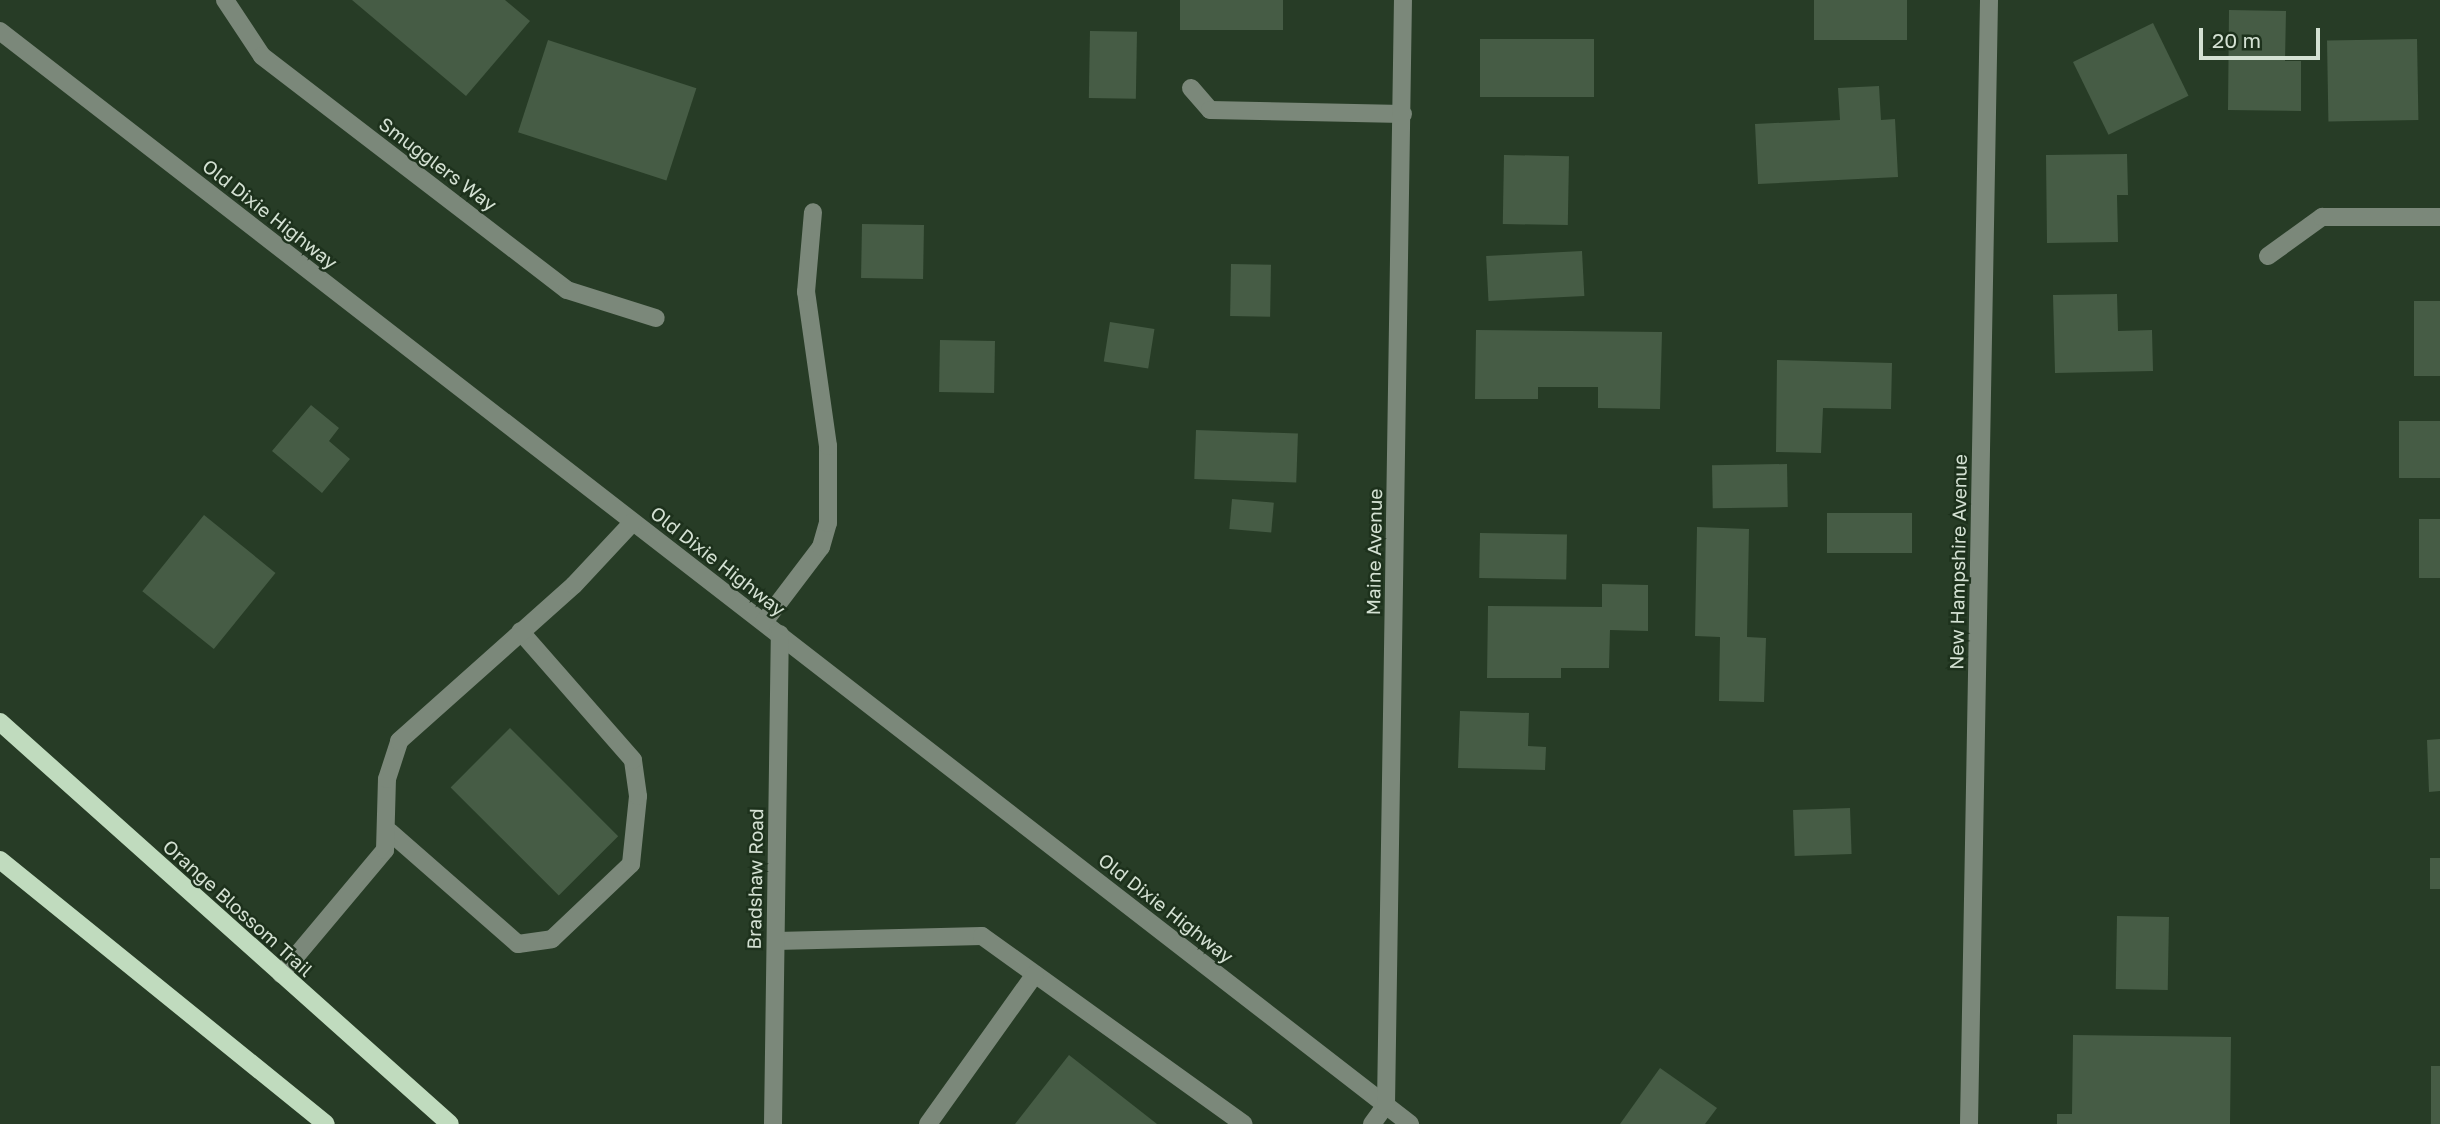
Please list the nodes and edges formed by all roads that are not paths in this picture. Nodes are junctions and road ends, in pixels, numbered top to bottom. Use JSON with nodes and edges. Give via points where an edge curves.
{"nodes":[{"id":1,"x":225,"y":0,"type":"edge"},
{"id":2,"x":1403,"y":0,"type":"edge"},
{"id":3,"x":1989,"y":0,"type":"edge"},
{"id":4,"x":0,"y":31,"type":"edge"},
{"id":5,"x":1191,"y":88,"type":"dead end"},
{"id":6,"x":1403,"y":114,"type":"junction"},
{"id":7,"x":813,"y":212,"type":"dead end"},
{"id":8,"x":2440,"y":217,"type":"edge"},
{"id":9,"x":2268,"y":256,"type":"dead end"},
{"id":10,"x":656,"y":318,"type":"dead end"},
{"id":11,"x":634,"y":522,"type":"junction"},
{"id":12,"x":764,"y":622,"type":"junction"},
{"id":13,"x":520,"y":631,"type":"junction"},
{"id":14,"x":780,"y":635,"type":"junction"},
{"id":15,"x":0,"y":722,"type":"edge"},
{"id":16,"x":390,"y":832,"type":"junction"},
{"id":17,"x":0,"y":860,"type":"edge"},
{"id":18,"x":776,"y":941,"type":"junction"},
{"id":19,"x":281,"y":974,"type":"junction"},
{"id":20,"x":1035,"y":974,"type":"junction"},
{"id":21,"x":1386,"y":1105,"type":"junction"},
{"id":22,"x":326,"y":1124,"type":"edge"},
{"id":23,"x":450,"y":1124,"type":"edge"},
{"id":24,"x":773,"y":1124,"type":"edge"},
{"id":25,"x":928,"y":1124,"type":"edge"},
{"id":26,"x":1244,"y":1124,"type":"edge"},
{"id":27,"x":1372,"y":1124,"type":"edge"},
{"id":28,"x":1410,"y":1124,"type":"edge"},
{"id":29,"x":1969,"y":1124,"type":"edge"}],
"edges":[{"from":1,"to":10,"type":"street","name":"Smugglers Way","via":[[262,56],[567,290]]},
{"from":2,"to":6,"type":"street","name":"Maine Avenue"},
{"from":3,"to":29,"type":"street","name":"New Hampshire Avenue"},
{"from":4,"to":11,"type":"street","name":"Old Dixie Highway"},
{"from":5,"to":6,"type":"street","via":[[1209,110]]},
{"from":6,"to":21,"type":"street","name":"Maine Avenue"},
{"from":7,"to":12,"type":"street","via":[[806,292],[828,446],[828,523],[821,547]]},
{"from":8,"to":9,"type":"street","via":[[2322,217]]},
{"from":11,"to":12,"type":"street","name":"Old Dixie Highway"},
{"from":11,"to":13,"type":"street"},
{"from":12,"to":14,"type":"street","name":"Old Dixie Highway"},
{"from":13,"to":16,"type":"street","via":[[399,741],[387,779]]},
{"from":13,"to":16,"type":"street","via":[[633,760],[638,796],[631,863],[552,939],[518,944]]},
{"from":14,"to":18,"type":"street","name":"Bradshaw Road"},
{"from":14,"to":21,"type":"street","name":"Old Dixie Highway"},
{"from":15,"to":19,"type":"main road","name":"Orange Blossom Trail"},
{"from":16,"to":19,"type":"street","via":[[376,863]]},
{"from":17,"to":22,"type":"main road"},
{"from":18,"to":20,"type":"street","via":[[982,936]]},
{"from":18,"to":24,"type":"street","name":"Bradshaw Road"},
{"from":19,"to":23,"type":"main road","name":"Orange Blossom Trail"},
{"from":20,"to":25,"type":"street"},
{"from":20,"to":26,"type":"street"},
{"from":21,"to":27,"type":"street"},
{"from":21,"to":28,"type":"street","name":"Old Dixie Highway"}]}
